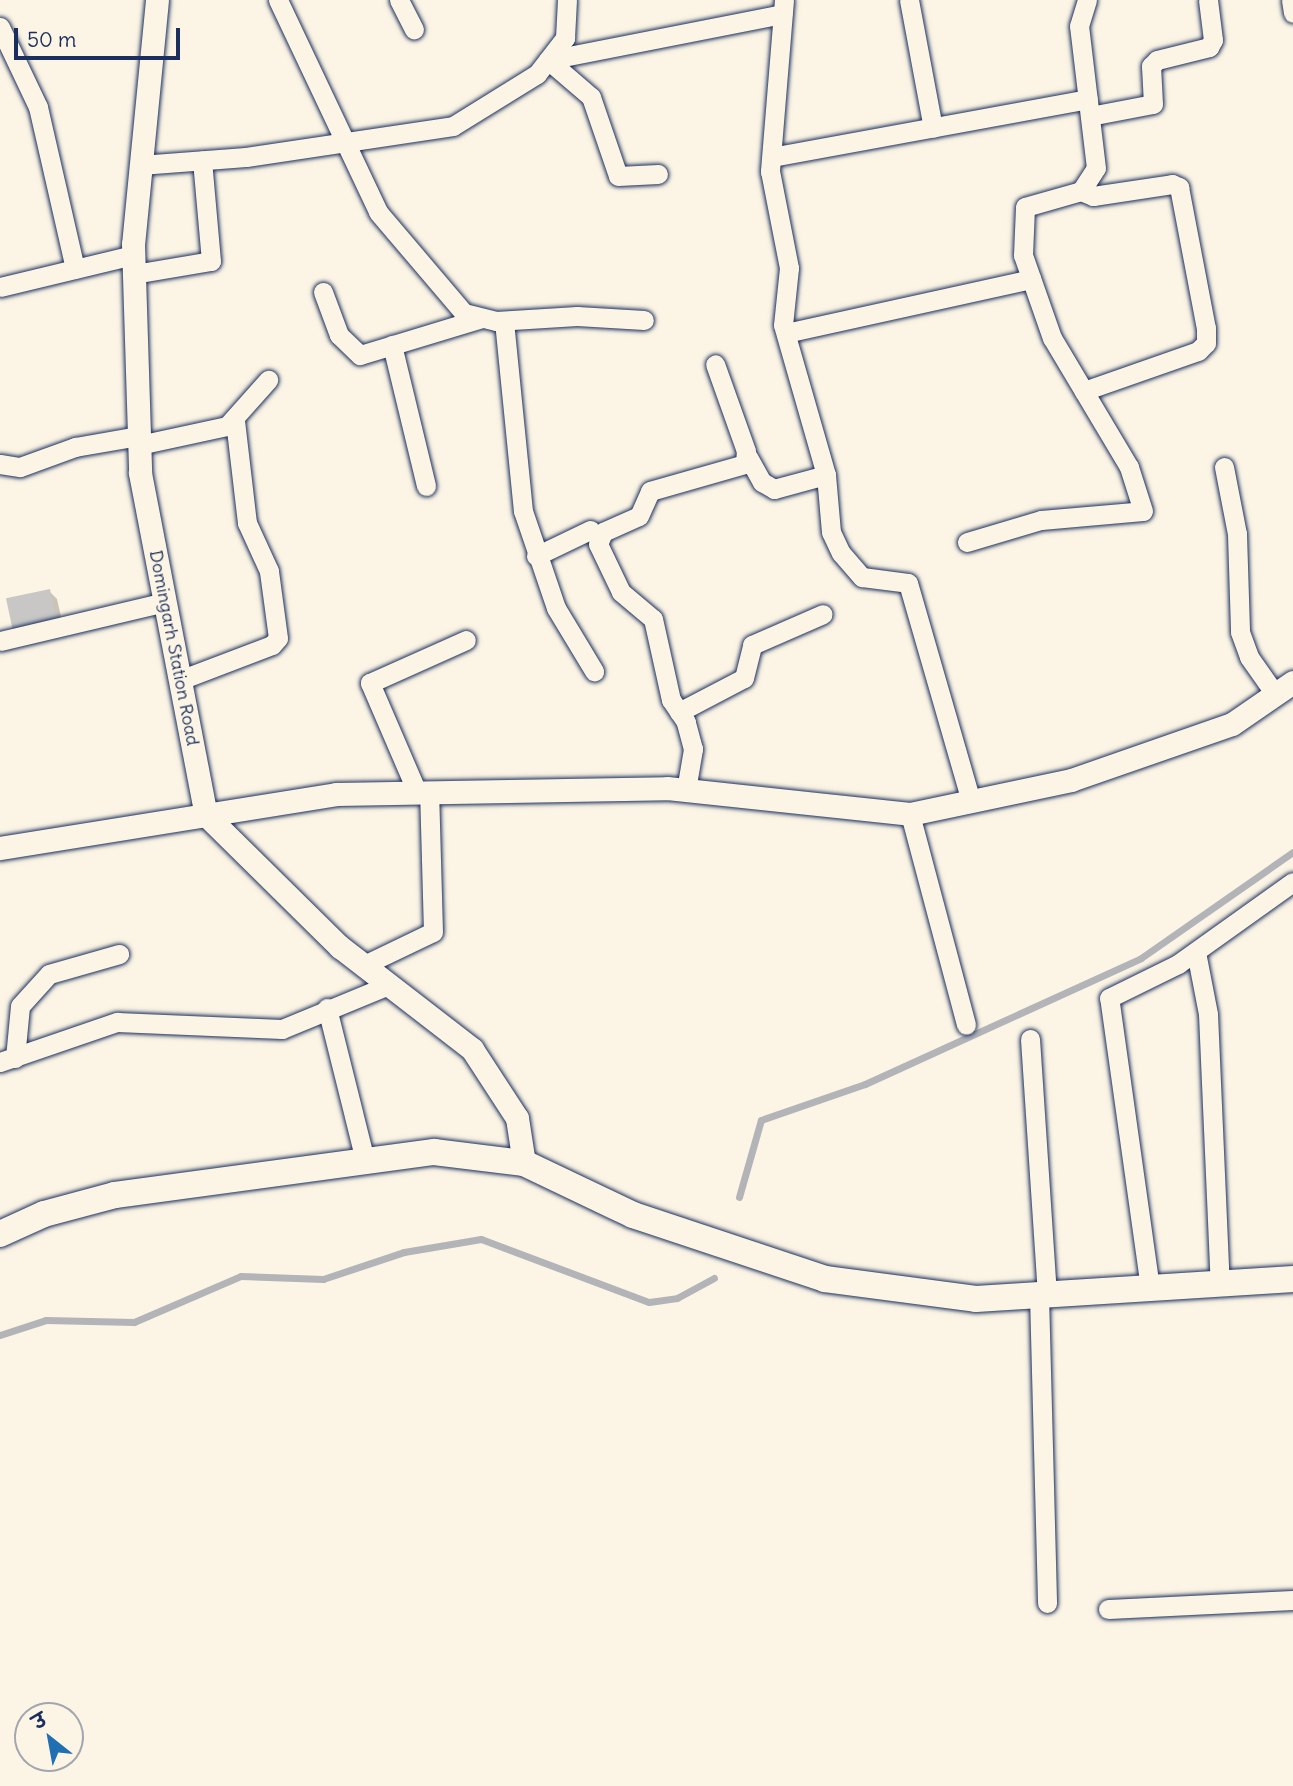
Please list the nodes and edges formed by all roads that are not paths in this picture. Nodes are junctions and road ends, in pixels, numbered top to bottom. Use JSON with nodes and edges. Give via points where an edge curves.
{"nodes":[{"id":1,"x":157,"y":0,"type":"edge"},
{"id":2,"x":278,"y":0,"type":"edge"},
{"id":3,"x":399,"y":0,"type":"edge"},
{"id":4,"x":567,"y":0,"type":"edge"},
{"id":5,"x":909,"y":0,"type":"edge"},
{"id":6,"x":1087,"y":0,"type":"edge"},
{"id":7,"x":1208,"y":0,"type":"edge"},
{"id":8,"x":1292,"y":0,"type":"edge"},
{"id":9,"x":783,"y":7,"type":"edge"},
{"id":10,"x":1293,"y":13,"type":"edge"},
{"id":11,"x":0,"y":29,"type":"edge"},
{"id":12,"x":414,"y":29,"type":"dead end"},
{"id":13,"x":548,"y":60,"type":"junction"},
{"id":14,"x":1089,"y":108,"type":"junction"},
{"id":15,"x":933,"y":128,"type":"junction"},
{"id":16,"x":345,"y":142,"type":"junction"},
{"id":17,"x":772,"y":157,"type":"junction"},
{"id":18,"x":202,"y":160,"type":"junction"},
{"id":19,"x":140,"y":165,"type":"junction"},
{"id":20,"x":658,"y":174,"type":"dead end"},
{"id":21,"x":1081,"y":191,"type":"junction"},
{"id":22,"x":133,"y":265,"type":"junction"},
{"id":23,"x":75,"y":269,"type":"junction"},
{"id":24,"x":1031,"y":279,"type":"junction"},
{"id":25,"x":0,"y":287,"type":"edge"},
{"id":26,"x":323,"y":292,"type":"dead end"},
{"id":27,"x":483,"y":318,"type":"junction"},
{"id":28,"x":644,"y":320,"type":"dead end"},
{"id":29,"x":504,"y":321,"type":"junction"},
{"id":30,"x":786,"y":333,"type":"junction"},
{"id":31,"x":392,"y":345,"type":"junction"},
{"id":32,"x":715,"y":364,"type":"dead end"},
{"id":33,"x":268,"y":380,"type":"dead end"},
{"id":34,"x":1084,"y":391,"type":"junction"},
{"id":35,"x":235,"y":421,"type":"junction"},
{"id":36,"x":139,"y":440,"type":"junction"},
{"id":37,"x":748,"y":457,"type":"junction"},
{"id":38,"x":0,"y":464,"type":"edge"},
{"id":39,"x":1224,"y":467,"type":"dead end"},
{"id":40,"x":826,"y":475,"type":"junction"},
{"id":41,"x":426,"y":486,"type":"dead end"},
{"id":42,"x":590,"y":530,"type":"dead end"},
{"id":43,"x":967,"y":542,"type":"dead end"},
{"id":44,"x":536,"y":556,"type":"junction"},
{"id":45,"x":165,"y":601,"type":"junction"},
{"id":46,"x":823,"y":614,"type":"dead end"},
{"id":47,"x":466,"y":640,"type":"dead end"},
{"id":48,"x":0,"y":641,"type":"edge"},
{"id":49,"x":594,"y":671,"type":"dead end"},
{"id":50,"x":180,"y":680,"type":"junction"},
{"id":51,"x":1284,"y":688,"type":"edge"},
{"id":52,"x":679,"y":712,"type":"junction"},
{"id":53,"x":686,"y":790,"type":"junction"},
{"id":54,"x":423,"y":792,"type":"junction"},
{"id":55,"x":971,"y":801,"type":"junction"},
{"id":56,"x":910,"y":814,"type":"junction"},
{"id":57,"x":206,"y":815,"type":"junction"},
{"id":58,"x":0,"y":848,"type":"edge"},
{"id":59,"x":1293,"y":882,"type":"edge"},
{"id":60,"x":1196,"y":951,"type":"junction"},
{"id":61,"x":119,"y":954,"type":"dead end"},
{"id":62,"x":364,"y":965,"type":"junction"},
{"id":63,"x":389,"y":985,"type":"junction"},
{"id":64,"x":327,"y":1008,"type":"junction"},
{"id":65,"x":966,"y":1025,"type":"dead end"},
{"id":66,"x":1030,"y":1039,"type":"dead end"},
{"id":67,"x":7,"y":1060,"type":"edge"},
{"id":68,"x":365,"y":1160,"type":"junction"},
{"id":69,"x":524,"y":1163,"type":"junction"},
{"id":70,"x":0,"y":1234,"type":"edge"},
{"id":71,"x":1293,"y":1279,"type":"edge"},
{"id":72,"x":1220,"y":1284,"type":"junction"},
{"id":73,"x":1150,"y":1288,"type":"junction"},
{"id":74,"x":1043,"y":1295,"type":"junction"},
{"id":75,"x":1293,"y":1600,"type":"edge"},
{"id":76,"x":1047,"y":1603,"type":"dead end"},
{"id":77,"x":1108,"y":1609,"type":"dead end"}],
"edges":[{"from":1,"to":19,"type":"street","name":"Domingarh Station Road"},
{"from":2,"to":16,"type":"street"},
{"from":3,"to":12,"type":"street"},
{"from":4,"to":13,"type":"street","via":[[565,38]]},
{"from":5,"to":15,"type":"street"},
{"from":6,"to":14,"type":"street","via":[[1079,26]]},
{"from":7,"to":14,"type":"street","via":[[1213,40],[1209,47],[1157,60],[1151,66],[1153,104]]},
{"from":8,"to":10,"type":"street"},
{"from":9,"to":13,"type":"street"},
{"from":9,"to":17,"type":"street"},
{"from":11,"to":23,"type":"street","via":[[38,107]]},
{"from":13,"to":16,"type":"street","via":[[537,74],[453,126]]},
{"from":13,"to":20,"type":"street","via":[[598,108],[618,176]]},
{"from":14,"to":15,"type":"street"},
{"from":14,"to":21,"type":"street","via":[[1096,168]]},
{"from":15,"to":17,"type":"street"},
{"from":16,"to":18,"type":"street"},
{"from":16,"to":27,"type":"street","via":[[378,212],[464,313]]},
{"from":17,"to":30,"type":"street","via":[[771,182],[789,268],[782,313]]},
{"from":18,"to":19,"type":"street"},
{"from":18,"to":22,"type":"street","via":[[211,261]]},
{"from":19,"to":22,"type":"street","name":"Domingarh Station Road"},
{"from":21,"to":24,"type":"street","via":[[1025,207],[1023,255]]},
{"from":21,"to":34,"type":"street","via":[[1093,196],[1172,184],[1179,187],[1206,328],[1206,343],[1198,351]]},
{"from":22,"to":23,"type":"street"},
{"from":22,"to":36,"type":"street","name":"Domingarh Station Road"},
{"from":23,"to":25,"type":"street"},
{"from":24,"to":30,"type":"street"},
{"from":24,"to":34,"type":"street","via":[[1052,338]]},
{"from":26,"to":31,"type":"street","via":[[339,335],[352,352],[360,355]]},
{"from":27,"to":29,"type":"street"},
{"from":27,"to":31,"type":"street"},
{"from":28,"to":29,"type":"street","via":[[577,316]]},
{"from":29,"to":44,"type":"street","via":[[523,511]]},
{"from":30,"to":40,"type":"street"},
{"from":31,"to":41,"type":"street"},
{"from":32,"to":37,"type":"street"},
{"from":33,"to":35,"type":"street"},
{"from":34,"to":43,"type":"street","via":[[1129,467],[1143,512],[1041,520]]},
{"from":35,"to":36,"type":"street"},
{"from":35,"to":50,"type":"street","via":[[247,523],[269,571],[278,639]]},
{"from":36,"to":38,"type":"street","via":[[75,447],[20,467]]},
{"from":36,"to":45,"type":"street","name":"Domingarh Station Road"},
{"from":37,"to":40,"type":"street","via":[[762,482],[774,489]]},
{"from":37,"to":52,"type":"street","via":[[745,464],[650,491],[639,516],[599,538],[621,592],[653,619],[671,700]]},
{"from":39,"to":51,"type":"street","via":[[1237,534],[1240,632],[1249,657]]},
{"from":40,"to":55,"type":"street","via":[[831,531],[855,572],[908,583]]},
{"from":42,"to":44,"type":"street"},
{"from":44,"to":49,"type":"street","via":[[564,626],[577,636]]},
{"from":45,"to":48,"type":"street"},
{"from":45,"to":50,"type":"street","name":"Domingarh Station Road"},
{"from":46,"to":52,"type":"street","via":[[752,645],[744,678]]},
{"from":47,"to":54,"type":"street","via":[[370,682]]},
{"from":50,"to":57,"type":"street","name":"Domingarh Station Road"},
{"from":51,"to":55,"type":"street","via":[[1220,728],[1071,780]]},
{"from":52,"to":53,"type":"street","via":[[693,748]]},
{"from":53,"to":54,"type":"street"},
{"from":53,"to":56,"type":"street"},
{"from":54,"to":57,"type":"street","via":[[336,794]]},
{"from":54,"to":62,"type":"street","via":[[433,932]]},
{"from":55,"to":56,"type":"street"},
{"from":56,"to":65,"type":"street"},
{"from":57,"to":58,"type":"street"},
{"from":57,"to":62,"type":"street"},
{"from":59,"to":60,"type":"street"},
{"from":60,"to":72,"type":"street","via":[[1208,1014]]},
{"from":60,"to":73,"type":"street","via":[[1108,1003]]},
{"from":61,"to":67,"type":"street","via":[[49,974],[20,1006]]},
{"from":62,"to":63,"type":"street"},
{"from":63,"to":64,"type":"street"},
{"from":63,"to":69,"type":"street","via":[[472,1049],[517,1118]]},
{"from":64,"to":67,"type":"street","via":[[282,1029],[117,1022]]},
{"from":64,"to":68,"type":"street"},
{"from":66,"to":74,"type":"street"},
{"from":68,"to":69,"type":"main road","via":[[434,1152]]},
{"from":68,"to":70,"type":"main road","via":[[115,1195],[44,1214]]},
{"from":69,"to":74,"type":"main road","via":[[633,1215],[825,1279],[976,1299]]},
{"from":71,"to":72,"type":"main road"},
{"from":72,"to":73,"type":"main road"},
{"from":73,"to":74,"type":"main road"},
{"from":74,"to":76,"type":"street"},
{"from":75,"to":77,"type":"street"}]}
